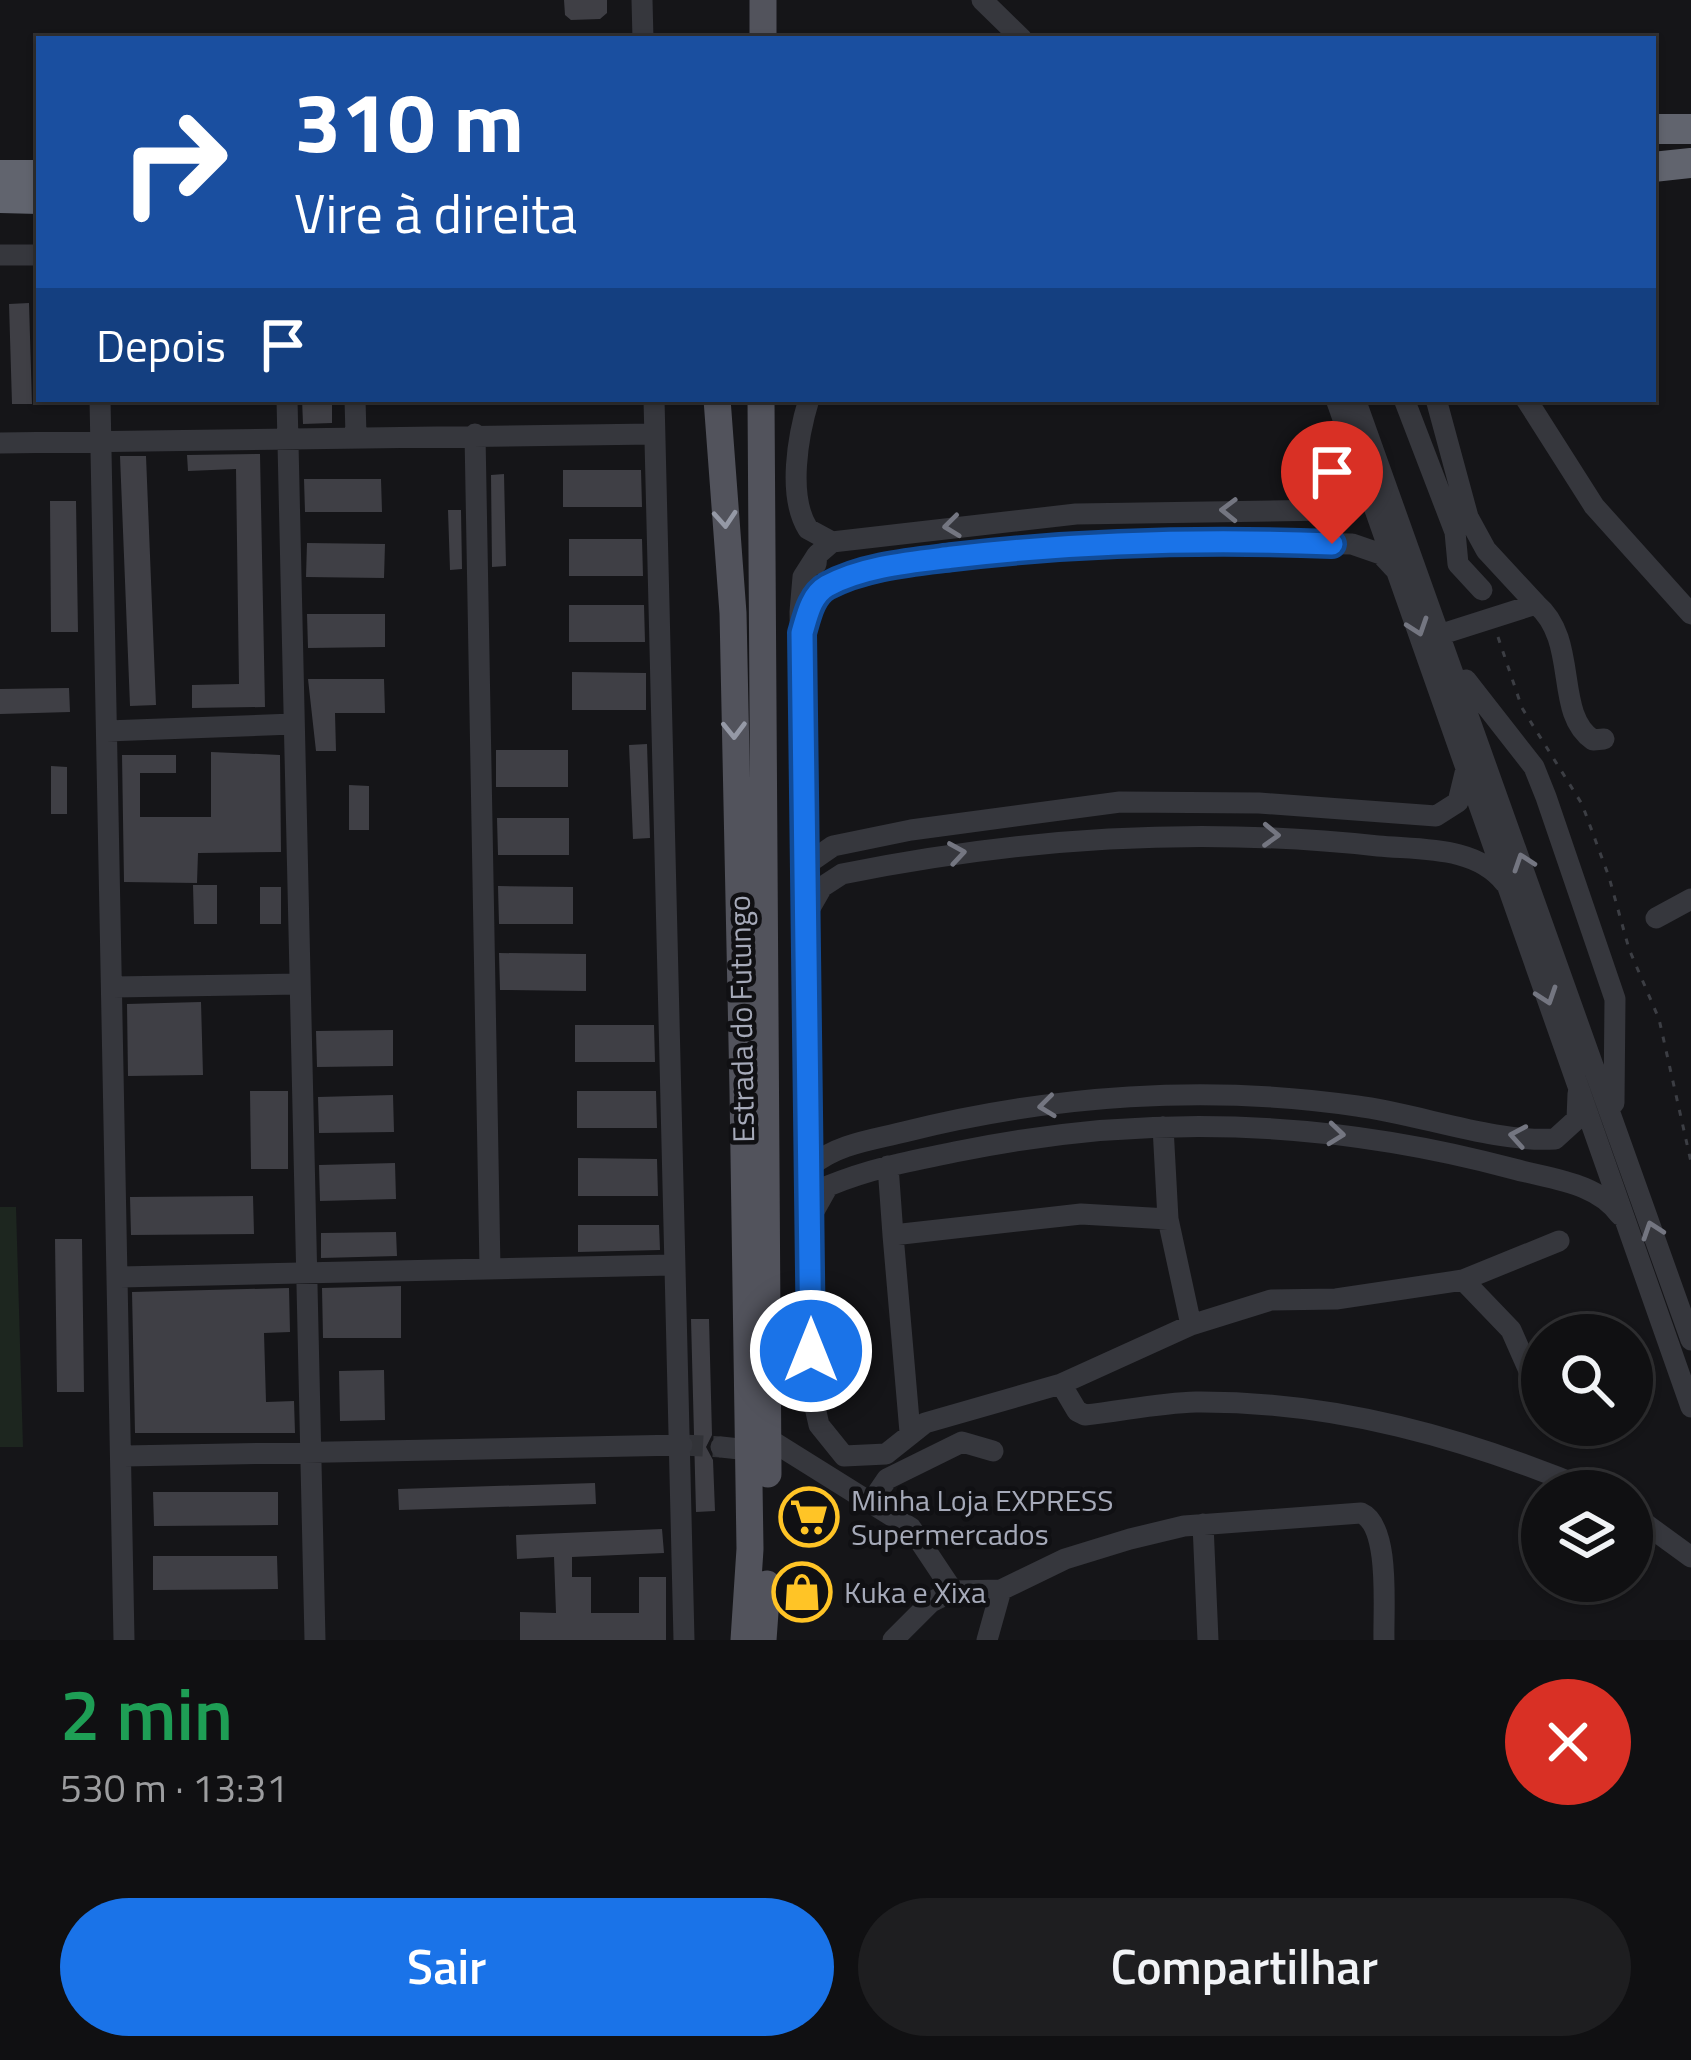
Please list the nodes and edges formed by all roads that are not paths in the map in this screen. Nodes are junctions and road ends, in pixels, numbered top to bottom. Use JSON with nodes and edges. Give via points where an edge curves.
{"nodes":[{"id":1,"x":642,"y":0,"type":"edge"},
{"id":2,"x":763,"y":0,"type":"edge"},
{"id":3,"x":982,"y":0,"type":"edge"},
{"id":4,"x":643,"y":36,"type":"edge"},
{"id":5,"x":764,"y":36,"type":"edge"},
{"id":6,"x":1019,"y":36,"type":"edge"},
{"id":7,"x":1656,"y":129,"type":"edge"},
{"id":8,"x":1691,"y":129,"type":"edge"},
{"id":9,"x":1691,"y":164,"type":"edge"},
{"id":10,"x":1656,"y":167,"type":"edge"},
{"id":11,"x":0,"y":175,"type":"edge"},
{"id":12,"x":36,"y":175,"type":"edge"},
{"id":13,"x":0,"y":198,"type":"edge"},
{"id":14,"x":36,"y":199,"type":"edge"},
{"id":15,"x":0,"y":255,"type":"edge"},
{"id":16,"x":36,"y":255,"type":"edge"},
{"id":17,"x":100,"y":402,"type":"edge"},
{"id":18,"x":287,"y":402,"type":"edge"},
{"id":19,"x":355,"y":402,"type":"edge"},
{"id":20,"x":654,"y":402,"type":"edge"},
{"id":21,"x":808,"y":402,"type":"edge"},
{"id":22,"x":1337,"y":402,"type":"edge"},
{"id":23,"x":1356,"y":402,"type":"edge"},
{"id":24,"x":1405,"y":402,"type":"edge"},
{"id":25,"x":1437,"y":402,"type":"edge"},
{"id":26,"x":1528,"y":402,"type":"edge"},
{"id":27,"x":716,"y":408,"type":"edge"},
{"id":28,"x":764,"y":408,"type":"edge"},
{"id":29,"x":475,"y":434,"type":"junction"},
{"id":30,"x":654,"y":434,"type":"junction"},
{"id":31,"x":356,"y":436,"type":"junction"},
{"id":32,"x":288,"y":438,"type":"junction"},
{"id":33,"x":100,"y":442,"type":"junction"},
{"id":34,"x":0,"y":443,"type":"edge"},
{"id":35,"x":1359,"y":465,"type":"junction"},
{"id":36,"x":1105,"y":512,"type":"junction"},
{"id":37,"x":1047,"y":516,"type":"junction"},
{"id":38,"x":1466,"y":532,"type":"junction"},
{"id":39,"x":1106,"y":543,"type":"junction"},
{"id":40,"x":1050,"y":547,"type":"junction"},
{"id":41,"x":824,"y":549,"type":"junction"},
{"id":42,"x":1401,"y":578,"type":"junction"},
{"id":43,"x":838,"y":582,"type":"junction"},
{"id":44,"x":1482,"y":590,"type":"dead end"},
{"id":45,"x":1536,"y":604,"type":"junction"},
{"id":46,"x":1691,"y":614,"type":"edge"},
{"id":47,"x":802,"y":633,"type":"junction"},
{"id":48,"x":1442,"y":634,"type":"junction"},
{"id":49,"x":1451,"y":657,"type":"junction"},
{"id":50,"x":293,"y":724,"type":"junction"},
{"id":51,"x":107,"y":731,"type":"junction"},
{"id":52,"x":1604,"y":739,"type":"dead end"},
{"id":53,"x":1466,"y":763,"type":"junction"},
{"id":54,"x":1155,"y":802,"type":"junction"},
{"id":55,"x":1096,"y":805,"type":"junction"},
{"id":56,"x":806,"y":814,"type":"junction"},
{"id":57,"x":1154,"y":834,"type":"junction"},
{"id":58,"x":1098,"y":837,"type":"junction"},
{"id":59,"x":844,"y":843,"type":"junction"},
{"id":60,"x":807,"y":864,"type":"junction"},
{"id":61,"x":842,"y":874,"type":"junction"},
{"id":62,"x":1514,"y":899,"type":"junction"},
{"id":63,"x":1691,"y":899,"type":"edge"},
{"id":64,"x":808,"y":915,"type":"junction"},
{"id":65,"x":1656,"y":918,"type":"dead end"},
{"id":66,"x":299,"y":984,"type":"junction"},
{"id":67,"x":113,"y":987,"type":"junction"},
{"id":68,"x":1573,"y":1070,"type":"junction"},
{"id":69,"x":1164,"y":1095,"type":"junction"},
{"id":70,"x":1222,"y":1095,"type":"junction"},
{"id":71,"x":812,"y":1107,"type":"junction"},
{"id":72,"x":1220,"y":1126,"type":"junction"},
{"id":73,"x":1163,"y":1127,"type":"junction"},
{"id":74,"x":850,"y":1146,"type":"junction"},
{"id":75,"x":1624,"y":1150,"type":"junction"},
{"id":76,"x":811,"y":1166,"type":"junction"},
{"id":77,"x":888,"y":1166,"type":"junction"},
{"id":78,"x":851,"y":1176,"type":"junction"},
{"id":79,"x":811,"y":1217,"type":"junction"},
{"id":80,"x":1168,"y":1219,"type":"junction"},
{"id":81,"x":1630,"y":1232,"type":"junction"},
{"id":82,"x":893,"y":1235,"type":"junction"},
{"id":83,"x":1558,"y":1241,"type":"dead end"},
{"id":84,"x":672,"y":1265,"type":"junction"},
{"id":85,"x":490,"y":1269,"type":"junction"},
{"id":86,"x":306,"y":1273,"type":"junction"},
{"id":87,"x":120,"y":1276,"type":"junction"},
{"id":88,"x":1463,"y":1280,"type":"junction"},
{"id":89,"x":1190,"y":1325,"type":"junction"},
{"id":90,"x":1691,"y":1340,"type":"edge"},
{"id":91,"x":1521,"y":1353,"type":"edge"},
{"id":92,"x":1061,"y":1384,"type":"junction"},
{"id":93,"x":1691,"y":1407,"type":"edge"},
{"id":94,"x":910,"y":1432,"type":"junction"},
{"id":95,"x":679,"y":1445,"type":"junction"},
{"id":96,"x":746,"y":1445,"type":"junction"},
{"id":97,"x":993,"y":1451,"type":"dead end"},
{"id":98,"x":124,"y":1456,"type":"junction"},
{"id":99,"x":310,"y":1456,"type":"junction"},
{"id":100,"x":844,"y":1456,"type":"junction"},
{"id":101,"x":1542,"y":1470,"type":"edge"},
{"id":102,"x":886,"y":1478,"type":"junction"},
{"id":103,"x":839,"y":1483,"type":"junction"},
{"id":104,"x":872,"y":1501,"type":"junction"},
{"id":105,"x":1203,"y":1524,"type":"junction"},
{"id":106,"x":1653,"y":1529,"type":"edge"},
{"id":107,"x":1691,"y":1557,"type":"edge"},
{"id":108,"x":1001,"y":1590,"type":"junction"},
{"id":109,"x":953,"y":1592,"type":"junction"},
{"id":110,"x":989,"y":1634,"type":"edge"},
{"id":111,"x":124,"y":1640,"type":"edge"},
{"id":112,"x":315,"y":1640,"type":"edge"},
{"id":113,"x":684,"y":1640,"type":"edge"},
{"id":114,"x":744,"y":1640,"type":"edge"},
{"id":115,"x":764,"y":1640,"type":"edge"},
{"id":116,"x":893,"y":1640,"type":"edge"},
{"id":117,"x":1015,"y":1640,"type":"edge"},
{"id":118,"x":1208,"y":1640,"type":"edge"},
{"id":119,"x":1384,"y":1640,"type":"edge"}],
"edges":[{"from":1,"to":4,"type":"street"},
{"from":2,"to":5,"type":"main road"},
{"from":3,"to":6,"type":"street"},
{"from":7,"to":8,"type":"highway"},
{"from":9,"to":10,"type":"highway"},
{"from":11,"to":12,"type":"highway"},
{"from":13,"to":14,"type":"highway"},
{"from":15,"to":16,"type":"street"},
{"from":17,"to":33,"type":"street"},
{"from":18,"to":32,"type":"street"},
{"from":19,"to":31,"type":"street"},
{"from":20,"to":30,"type":"street"},
{"from":21,"to":41,"type":"street","via":[[799,506]]},
{"from":22,"to":35,"type":"street"},
{"from":23,"to":48,"type":"street"},
{"from":24,"to":38,"type":"street"},
{"from":25,"to":38,"type":"street"},
{"from":26,"to":46,"type":"street","via":[[1594,506]]},
{"from":27,"to":96,"type":"main road","name":"Estrada do Futungo","one_way":true,"via":[[733,613]]},
{"from":28,"to":96,"type":"main road","name":"Estrada do Futungo"},
{"from":29,"to":30,"type":"street"},
{"from":29,"to":31,"type":"street"},
{"from":29,"to":85,"type":"street"},
{"from":30,"to":84,"type":"street"},
{"from":31,"to":32,"type":"street"},
{"from":32,"to":33,"type":"street"},
{"from":32,"to":50,"type":"street"},
{"from":33,"to":34,"type":"street"},
{"from":33,"to":51,"type":"street"},
{"from":35,"to":36,"type":"street","one_way":true,"via":[[1350,497],[1329,510]]},
{"from":35,"to":42,"type":"street"},
{"from":36,"to":37,"type":"street"},
{"from":36,"to":39,"type":"street","via":[[1091,525]]},
{"from":37,"to":40,"type":"street","via":[[1062,527]]},
{"from":37,"to":41,"type":"street","one_way":true},
{"from":38,"to":44,"type":"street","via":[[1459,564]]},
{"from":38,"to":45,"type":"street"},
{"from":39,"to":40,"type":"street"},
{"from":39,"to":42,"type":"street","via":[[1352,544],[1382,554]]},
{"from":40,"to":43,"type":"street","via":[[915,562]]},
{"from":41,"to":43,"type":"street","via":[[819,573]]},
{"from":41,"to":47,"type":"street","via":[[801,588]]},
{"from":42,"to":53,"type":"street","one_way":true},
{"from":43,"to":47,"type":"street","via":[[815,596]]},
{"from":45,"to":48,"type":"street"},
{"from":45,"to":52,"type":"street","via":[[1553,619],[1576,725]]},
{"from":47,"to":56,"type":"street"},
{"from":48,"to":49,"type":"street"},
{"from":75,"to":49,"type":"street","one_way":true},
{"from":49,"to":75,"type":"street","via":[[1534,767],[1546,796],[1616,999],[1614,1102]]},
{"from":50,"to":51,"type":"street"},
{"from":50,"to":66,"type":"street"},
{"from":51,"to":67,"type":"street"},
{"from":53,"to":54,"type":"street","via":[[1465,790],[1436,816]]},
{"from":53,"to":62,"type":"street"},
{"from":54,"to":55,"type":"street"},
{"from":54,"to":57,"type":"street","via":[[1140,815]]},
{"from":55,"to":58,"type":"street","via":[[1107,808],[1112,823]]},
{"from":55,"to":59,"type":"street"},
{"from":56,"to":59,"type":"street"},
{"from":56,"to":60,"type":"street"},
{"from":57,"to":58,"type":"street"},
{"from":57,"to":62,"type":"street","one_way":true,"via":[[1292,836],[1454,854],[1490,864]]},
{"from":61,"to":58,"type":"street","one_way":true},
{"from":59,"to":60,"type":"street"},
{"from":60,"to":61,"type":"street"},
{"from":60,"to":64,"type":"street"},
{"from":61,"to":64,"type":"street","via":[[822,887]]},
{"from":62,"to":68,"type":"street","one_way":true},
{"from":63,"to":65,"type":"street"},
{"from":64,"to":71,"type":"street"},
{"from":66,"to":67,"type":"street"},
{"from":66,"to":86,"type":"street"},
{"from":67,"to":87,"type":"street"},
{"from":68,"to":70,"type":"street","one_way":true,"via":[[1577,1119],[1555,1139],[1354,1105]]},
{"from":68,"to":81,"type":"street"},
{"from":69,"to":70,"type":"street"},
{"from":69,"to":73,"type":"street","via":[[1178,1114]]},
{"from":69,"to":74,"type":"street","one_way":true,"via":[[1023,1108]]},
{"from":70,"to":72,"type":"street","via":[[1206,1112]]},
{"from":71,"to":74,"type":"street","via":[[827,1133]]},
{"from":71,"to":76,"type":"street"},
{"from":72,"to":73,"type":"street"},
{"from":72,"to":81,"type":"street","one_way":true,"via":[[1361,1137],[1477,1159],[1588,1189],[1613,1205]]},
{"from":73,"to":77,"type":"street","via":[[1013,1140]]},
{"from":73,"to":80,"type":"street"},
{"from":74,"to":76,"type":"street"},
{"from":90,"to":75,"type":"street","one_way":true},
{"from":76,"to":78,"type":"street"},
{"from":76,"to":79,"type":"street"},
{"from":77,"to":78,"type":"street"},
{"from":77,"to":82,"type":"street"},
{"from":78,"to":79,"type":"street","via":[[828,1186]]},
{"from":79,"to":100,"type":"street","via":[[812,1394],[819,1425]]},
{"from":80,"to":82,"type":"street","via":[[1081,1214]]},
{"from":80,"to":89,"type":"street"},
{"from":81,"to":93,"type":"street"},
{"from":82,"to":94,"type":"street"},
{"from":83,"to":88,"type":"street"},
{"from":84,"to":85,"type":"street"},
{"from":84,"to":95,"type":"street"},
{"from":85,"to":86,"type":"street"},
{"from":86,"to":87,"type":"street"},
{"from":86,"to":99,"type":"street"},
{"from":87,"to":98,"type":"street"},
{"from":88,"to":89,"type":"street","via":[[1271,1300]]},
{"from":88,"to":91,"type":"street","via":[[1511,1330]]},
{"from":89,"to":92,"type":"street"},
{"from":92,"to":94,"type":"street"},
{"from":92,"to":101,"type":"street","via":[[1085,1415],[1142,1405],[1288,1406],[1383,1420]]},
{"from":94,"to":100,"type":"street","via":[[886,1454]]},
{"from":95,"to":99,"type":"street"},
{"from":95,"to":113,"type":"street"},
{"from":96,"to":103,"type":"street"},
{"from":96,"to":114,"type":"main road","name":"Estrada do Futungo"},
{"from":96,"to":115,"type":"main road","name":"Estrada do Futungo"},
{"from":97,"to":102,"type":"street","via":[[962,1442]]},
{"from":98,"to":99,"type":"street"},
{"from":98,"to":111,"type":"street"},
{"from":99,"to":112,"type":"street"},
{"from":100,"to":103,"type":"street"},
{"from":102,"to":103,"type":"street","via":[[862,1469]]},
{"from":102,"to":104,"type":"street"},
{"from":103,"to":104,"type":"street"},
{"from":104,"to":109,"type":"street","via":[[911,1528]]},
{"from":105,"to":108,"type":"street","via":[[1091,1550]]},
{"from":105,"to":118,"type":"street"},
{"from":105,"to":119,"type":"street","via":[[1371,1518],[1381,1545]]},
{"from":106,"to":107,"type":"street"},
{"from":108,"to":109,"type":"street"},
{"from":108,"to":110,"type":"street"},
{"from":109,"to":116,"type":"street"},
{"from":110,"to":117,"type":"street"}]}
